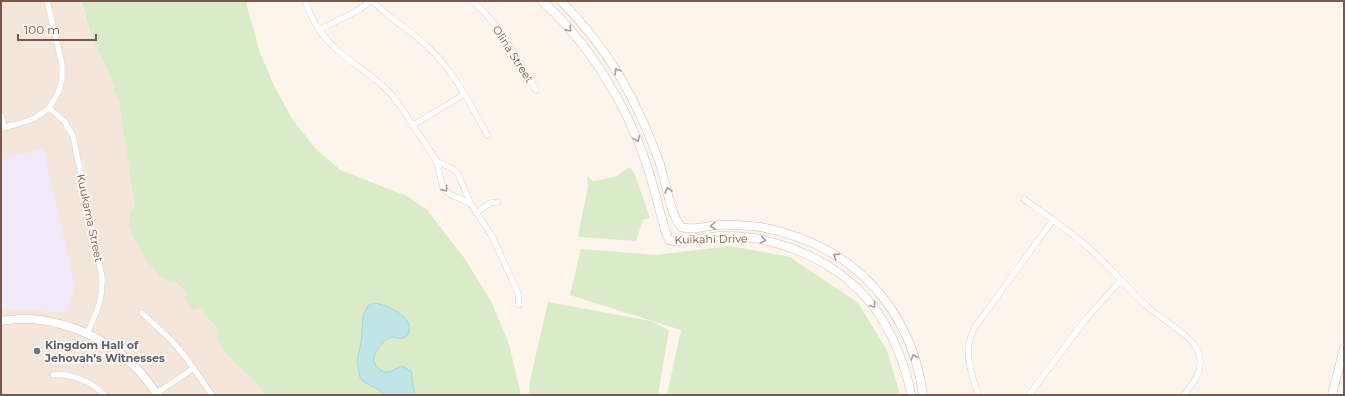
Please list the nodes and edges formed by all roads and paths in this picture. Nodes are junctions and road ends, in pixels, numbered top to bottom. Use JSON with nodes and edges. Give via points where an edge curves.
{"nodes":[{"id":1,"x":47,"y":1,"type":"edge"},
{"id":2,"x":305,"y":1,"type":"edge"},
{"id":3,"x":372,"y":1,"type":"edge"},
{"id":4,"x":542,"y":1,"type":"edge"},
{"id":5,"x":561,"y":1,"type":"edge"},
{"id":6,"x":475,"y":2,"type":"edge"},
{"id":7,"x":319,"y":30,"type":"junction"},
{"id":8,"x":536,"y":90,"type":"dead end"},
{"id":9,"x":465,"y":94,"type":"junction"},
{"id":10,"x":49,"y":108,"type":"junction"},
{"id":11,"x":1,"y":115,"type":"edge"},
{"id":12,"x":413,"y":125,"type":"junction"},
{"id":13,"x":2,"y":128,"type":"edge"},
{"id":14,"x":487,"y":136,"type":"dead end"},
{"id":15,"x":436,"y":161,"type":"junction"},
{"id":16,"x":1024,"y":199,"type":"dead end"},
{"id":17,"x":498,"y":202,"type":"dead end"},
{"id":18,"x":471,"y":204,"type":"junction"},
{"id":19,"x":476,"y":213,"type":"junction"},
{"id":20,"x":1052,"y":220,"type":"junction"},
{"id":21,"x":1121,"y":280,"type":"junction"},
{"id":22,"x":519,"y":305,"type":"dead end"},
{"id":23,"x":142,"y":313,"type":"dead end"},
{"id":24,"x":1,"y":321,"type":"edge"},
{"id":25,"x":87,"y":334,"type":"junction"},
{"id":26,"x":1344,"y":348,"type":"edge"},
{"id":27,"x":194,"y":368,"type":"junction"},
{"id":28,"x":53,"y":375,"type":"dead end"},
{"id":29,"x":156,"y":394,"type":"edge"},
{"id":30,"x":105,"y":395,"type":"edge"},
{"id":31,"x":212,"y":395,"type":"edge"},
{"id":32,"x":911,"y":395,"type":"edge"},
{"id":33,"x":923,"y":395,"type":"edge"},
{"id":34,"x":978,"y":395,"type":"edge"},
{"id":35,"x":1029,"y":395,"type":"edge"},
{"id":36,"x":1184,"y":395,"type":"edge"},
{"id":37,"x":1332,"y":395,"type":"edge"}],
"edges":[{"from":1,"to":10,"type":"street","via":[[62,71],[58,93]]},
{"from":2,"to":7,"type":"street"},
{"from":3,"to":7,"type":"street"},
{"from":3,"to":9,"type":"street","via":[[428,47]]},
{"from":4,"to":32,"type":"main road","name":"Kuikahi Drive","one_way":true,"via":[[579,41],[607,79],[629,120],[646,163],[669,240],[677,242],[722,236],[757,238],[800,251],[824,262],[858,287],[879,312],[904,365]]},
{"from":33,"to":5,"type":"main road","name":"Kuikahi Drive","one_way":true,"via":[[914,356],[894,313],[867,278],[836,255],[805,240],[761,227],[730,224],[681,227],[675,217],[660,162],[641,114],[623,79],[601,47]]},
{"from":6,"to":8,"type":"street","name":"Olina Street","via":[[502,33]]},
{"from":7,"to":12,"type":"street","via":[[332,45],[385,88]]},
{"from":9,"to":12,"type":"street"},
{"from":9,"to":14,"type":"street"},
{"from":10,"to":13,"type":"street","via":[[29,121]]},
{"from":10,"to":25,"type":"street","name":"Kuukama Street","via":[[64,121],[72,136],[102,277],[102,300]]},
{"from":11,"to":13,"type":"street"},
{"from":12,"to":15,"type":"street"},
{"from":15,"to":18,"type":"street","via":[[458,174]]},
{"from":15,"to":18,"type":"street","one_way":true,"via":[[444,190]]},
{"from":16,"to":20,"type":"street"},
{"from":17,"to":19,"type":"street","via":[[490,203]]},
{"from":18,"to":19,"type":"street"},
{"from":19,"to":22,"type":"street","via":[[493,238],[518,293]]},
{"from":20,"to":21,"type":"street","via":[[1088,247]]},
{"from":20,"to":34,"type":"street","via":[[970,336],[968,356]]},
{"from":21,"to":35,"type":"street","via":[[1085,320]]},
{"from":21,"to":36,"type":"street","via":[[1152,311],[1195,345],[1200,358],[1198,377]]},
{"from":23,"to":27,"type":"street","via":[[172,341]]},
{"from":24,"to":25,"type":"main road","via":[[37,320],[65,325]]},
{"from":25,"to":29,"type":"main road","via":[[103,342],[137,368]]},
{"from":26,"to":37,"type":"main road"},
{"from":27,"to":29,"type":"street"},
{"from":27,"to":31,"type":"street"},
{"from":28,"to":30,"type":"street","via":[[68,374],[79,378]]}]}
